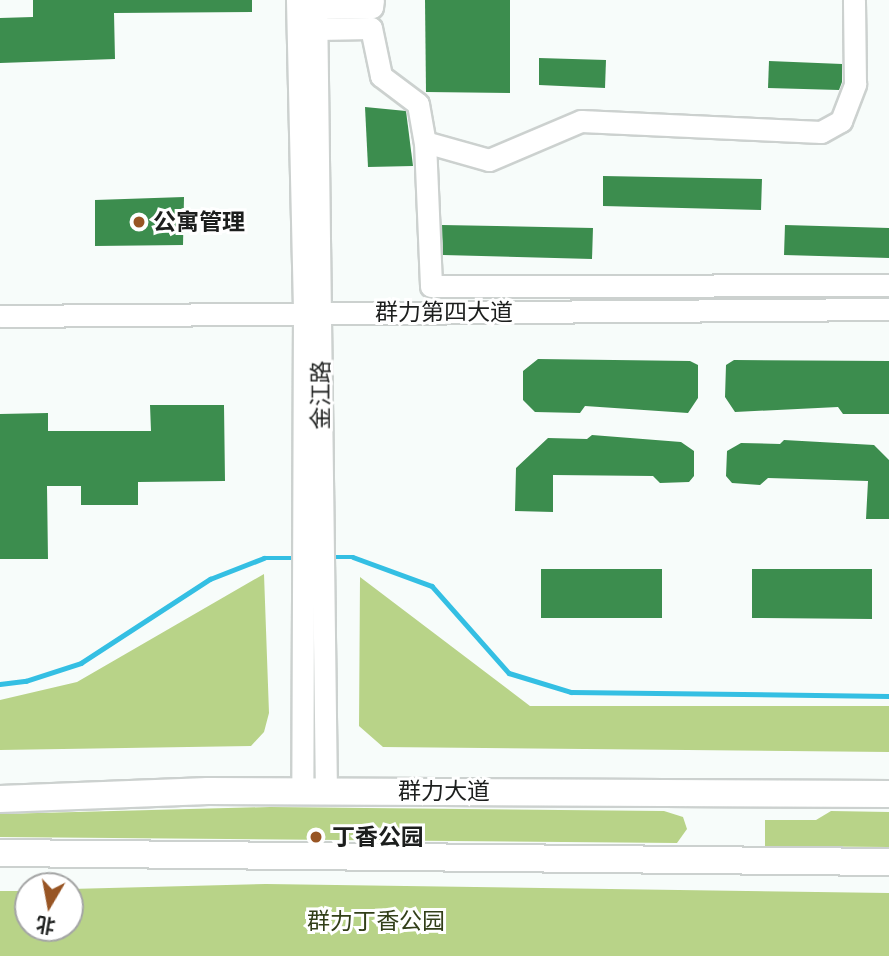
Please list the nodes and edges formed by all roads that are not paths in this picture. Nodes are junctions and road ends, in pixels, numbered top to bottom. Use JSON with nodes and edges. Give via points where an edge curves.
{"nodes":[{"id":1,"x":373,"y":0,"type":"edge"},
{"id":2,"x":854,"y":0,"type":"edge"},
{"id":3,"x":312,"y":9,"type":"edge"},
{"id":4,"x":425,"y":142,"type":"junction"},
{"id":5,"x":889,"y":285,"type":"edge"},
{"id":6,"x":889,"y":309,"type":"edge"},
{"id":7,"x":312,"y":313,"type":"junction"},
{"id":8,"x":0,"y":316,"type":"edge"},
{"id":9,"x":0,"y":787,"type":"edge"},
{"id":10,"x":208,"y":791,"type":"junction"},
{"id":11,"x":314,"y":791,"type":"junction"},
{"id":12,"x":889,"y":794,"type":"edge"},
{"id":13,"x":0,"y":799,"type":"edge"},
{"id":14,"x":0,"y":853,"type":"edge"},
{"id":15,"x":220,"y":857,"type":"junction"},
{"id":16,"x":889,"y":862,"type":"edge"},
{"id":17,"x":0,"y":867,"type":"edge"}],
"edges":[{"from":1,"to":3,"type":"street","via":[[372,7]]},
{"from":2,"to":4,"type":"street","via":[[855,84],[841,121],[821,132],[581,121],[489,160]]},
{"from":3,"to":4,"type":"street","via":[[371,28],[381,76],[418,104]]},
{"from":3,"to":7,"type":"street","name":"金江路"},
{"from":3,"to":7,"type":"street","name":"金江路"},
{"from":4,"to":5,"type":"street","via":[[431,286]]},
{"from":6,"to":7,"type":"street","name":"群力第四大道"},
{"from":7,"to":8,"type":"street","name":"群力第四大道"},
{"from":7,"to":11,"type":"street","name":"金江路"},
{"from":9,"to":10,"type":"main road"},
{"from":10,"to":11,"type":"main road","name":"群力大道"},
{"from":10,"to":13,"type":"main road","name":"群力大道"},
{"from":11,"to":12,"type":"main road","name":"群力大道"},
{"from":14,"to":15,"type":"main road"},
{"from":15,"to":16,"type":"main road"},
{"from":15,"to":17,"type":"main road"}]}
